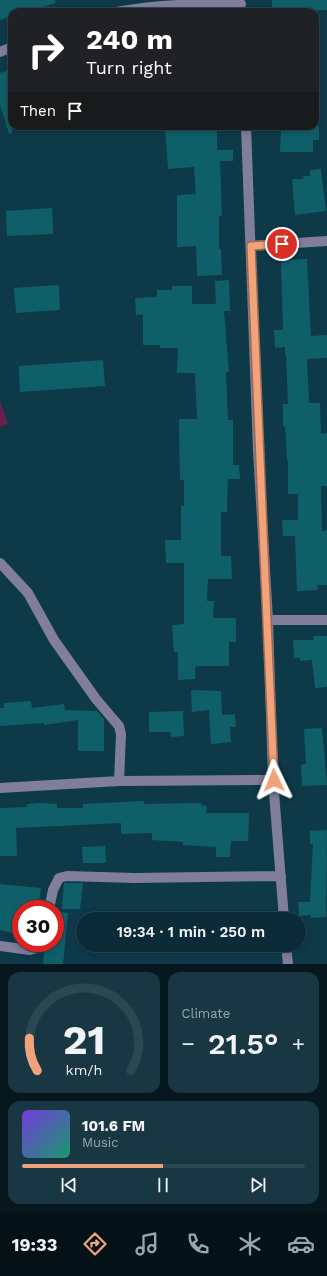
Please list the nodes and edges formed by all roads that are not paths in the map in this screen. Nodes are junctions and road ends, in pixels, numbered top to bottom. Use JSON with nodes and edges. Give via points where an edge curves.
{"nodes":[{"id":1,"x":241,"y":5,"type":"edge"},
{"id":2,"x":139,"y":8,"type":"edge"},
{"id":3,"x":246,"y":130,"type":"edge"},
{"id":4,"x":327,"y":241,"type":"edge"},
{"id":5,"x":251,"y":246,"type":"junction"},
{"id":6,"x":0,"y":563,"type":"edge"},
{"id":7,"x":268,"y":620,"type":"junction"},
{"id":8,"x":327,"y":620,"type":"edge"},
{"id":9,"x":274,"y":780,"type":"junction"},
{"id":10,"x":119,"y":781,"type":"junction"},
{"id":11,"x":0,"y":788,"type":"edge"},
{"id":12,"x":281,"y":876,"type":"junction"},
{"id":13,"x":51,"y":900,"type":"edge"},
{"id":14,"x":284,"y":912,"type":"edge"},
{"id":15,"x":0,"y":946,"type":"edge"},
{"id":16,"x":12,"y":948,"type":"edge"},
{"id":17,"x":287,"y":952,"type":"edge"},
{"id":18,"x":288,"y":964,"type":"edge"}],
"edges":[{"from":1,"to":2,"type":"street","via":[[180,4]]},
{"from":3,"to":5,"type":"street"},
{"from":4,"to":5,"type":"street"},
{"from":5,"to":7,"type":"street","via":[[258,451]]},
{"from":6,"to":10,"type":"street","via":[[28,593],[54,640],[96,699],[119,726]]},
{"from":7,"to":8,"type":"street"},
{"from":7,"to":9,"type":"street"},
{"from":9,"to":10,"type":"street"},
{"from":9,"to":12,"type":"street"},
{"from":10,"to":11,"type":"street"},
{"from":12,"to":13,"type":"street","via":[[67,876],[59,878]]},
{"from":12,"to":14,"type":"street"},
{"from":15,"to":16,"type":"street"},
{"from":17,"to":18,"type":"street"}]}
